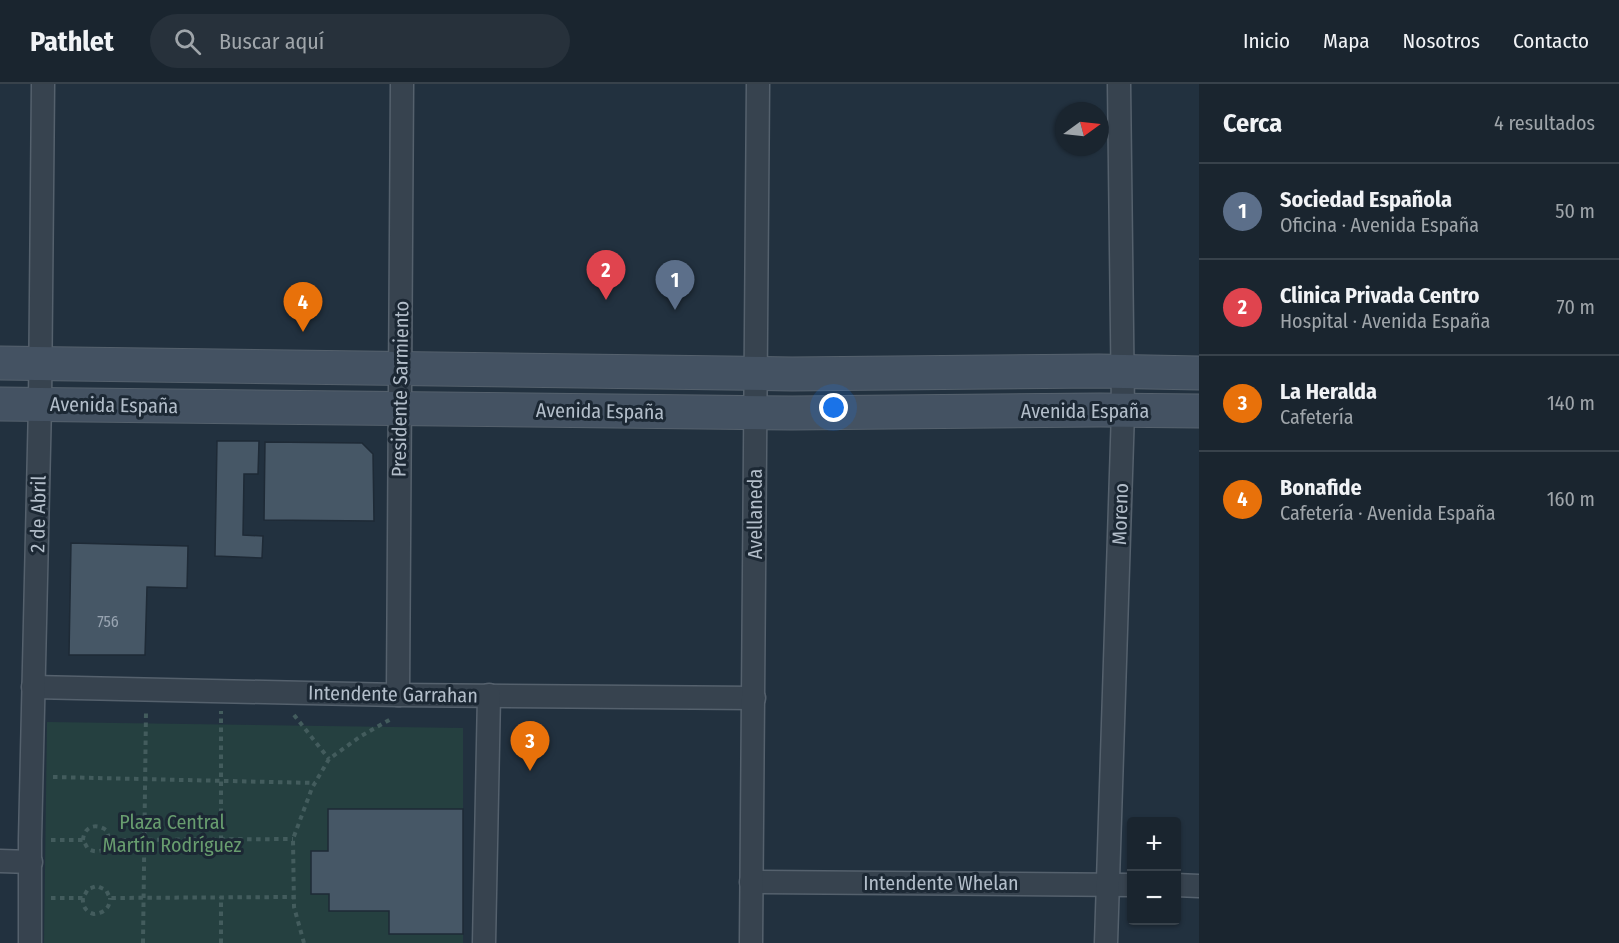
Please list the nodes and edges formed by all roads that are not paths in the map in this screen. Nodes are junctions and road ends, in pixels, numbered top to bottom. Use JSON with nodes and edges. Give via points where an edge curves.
{"nodes":[{"id":1,"x":43,"y":84,"type":"edge"},
{"id":2,"x":402,"y":84,"type":"edge"},
{"id":3,"x":758,"y":84,"type":"edge"},
{"id":4,"x":1119,"y":84,"type":"edge"},
{"id":5,"x":0,"y":363,"type":"edge"},
{"id":6,"x":40,"y":363,"type":"junction"},
{"id":7,"x":401,"y":368,"type":"junction"},
{"id":8,"x":1124,"y":372,"type":"junction"},
{"id":9,"x":756,"y":373,"type":"junction"},
{"id":10,"x":1199,"y":373,"type":"edge"},
{"id":11,"x":0,"y":404,"type":"edge"},
{"id":12,"x":40,"y":404,"type":"junction"},
{"id":13,"x":400,"y":408,"type":"junction"},
{"id":14,"x":1123,"y":411,"type":"junction"},
{"id":15,"x":1199,"y":411,"type":"edge"},
{"id":16,"x":756,"y":413,"type":"junction"},
{"id":17,"x":33,"y":687,"type":"junction"},
{"id":18,"x":398,"y":694,"type":"junction"},
{"id":19,"x":489,"y":695,"type":"junction"},
{"id":20,"x":754,"y":698,"type":"junction"},
{"id":21,"x":30,"y":851,"type":"junction"},
{"id":22,"x":0,"y":861,"type":"edge"},
{"id":23,"x":751,"y":882,"type":"junction"},
{"id":24,"x":1106,"y":884,"type":"junction"},
{"id":25,"x":1127,"y":885,"type":"edge"},
{"id":26,"x":1181,"y":885,"type":"edge"},
{"id":27,"x":1199,"y":886,"type":"edge"},
{"id":28,"x":30,"y":943,"type":"edge"},
{"id":29,"x":484,"y":943,"type":"edge"},
{"id":30,"x":751,"y":943,"type":"edge"},
{"id":31,"x":1106,"y":943,"type":"edge"}],
"edges":[{"from":1,"to":6,"type":"street","name":"2 de Abril"},
{"from":2,"to":7,"type":"street","name":"Presidente Sarmiento"},
{"from":3,"to":9,"type":"street","name":"Avellaneda"},
{"from":4,"to":8,"type":"street","name":"Moreno"},
{"from":5,"to":6,"type":"main road","name":"Avenida España"},
{"from":6,"to":7,"type":"main road","name":"Avenida España"},
{"from":6,"to":12,"type":"street","name":"2 de Abril"},
{"from":7,"to":9,"type":"main road","name":"Avenida España"},
{"from":7,"to":13,"type":"street","name":"Presidente Sarmiento"},
{"from":8,"to":9,"type":"main road","name":"Avenida España"},
{"from":8,"to":10,"type":"main road","name":"Avenida España"},
{"from":8,"to":14,"type":"street","name":"Moreno"},
{"from":9,"to":16,"type":"street","name":"Avellaneda"},
{"from":11,"to":12,"type":"main road","name":"Avenida España"},
{"from":12,"to":13,"type":"main road","name":"Avenida España"},
{"from":12,"to":17,"type":"street","name":"2 de Abril"},
{"from":13,"to":16,"type":"main road","name":"Avenida España"},
{"from":13,"to":18,"type":"street","name":"Presidente Sarmiento"},
{"from":14,"to":15,"type":"main road","name":"Avenida España"},
{"from":14,"to":16,"type":"main road","name":"Avenida España"},
{"from":14,"to":24,"type":"street","name":"Moreno"},
{"from":16,"to":20,"type":"street","name":"Avellaneda"},
{"from":17,"to":18,"type":"street","name":"Intendente Garrahan"},
{"from":17,"to":21,"type":"street","name":"2 de Abril"},
{"from":18,"to":19,"type":"street","name":"Intendente Garrahan"},
{"from":19,"to":20,"type":"street","name":"Intendente Garrahan"},
{"from":19,"to":29,"type":"street"},
{"from":20,"to":23,"type":"street","name":"Avellaneda"},
{"from":21,"to":22,"type":"street"},
{"from":21,"to":28,"type":"street","name":"2 de Abril"},
{"from":23,"to":24,"type":"street","name":"Intendente Whelan"},
{"from":23,"to":30,"type":"street","name":"Avellaneda"},
{"from":24,"to":25,"type":"street","name":"Intendente Whelan"},
{"from":24,"to":31,"type":"street","name":"Moreno"},
{"from":26,"to":27,"type":"street"}]}
